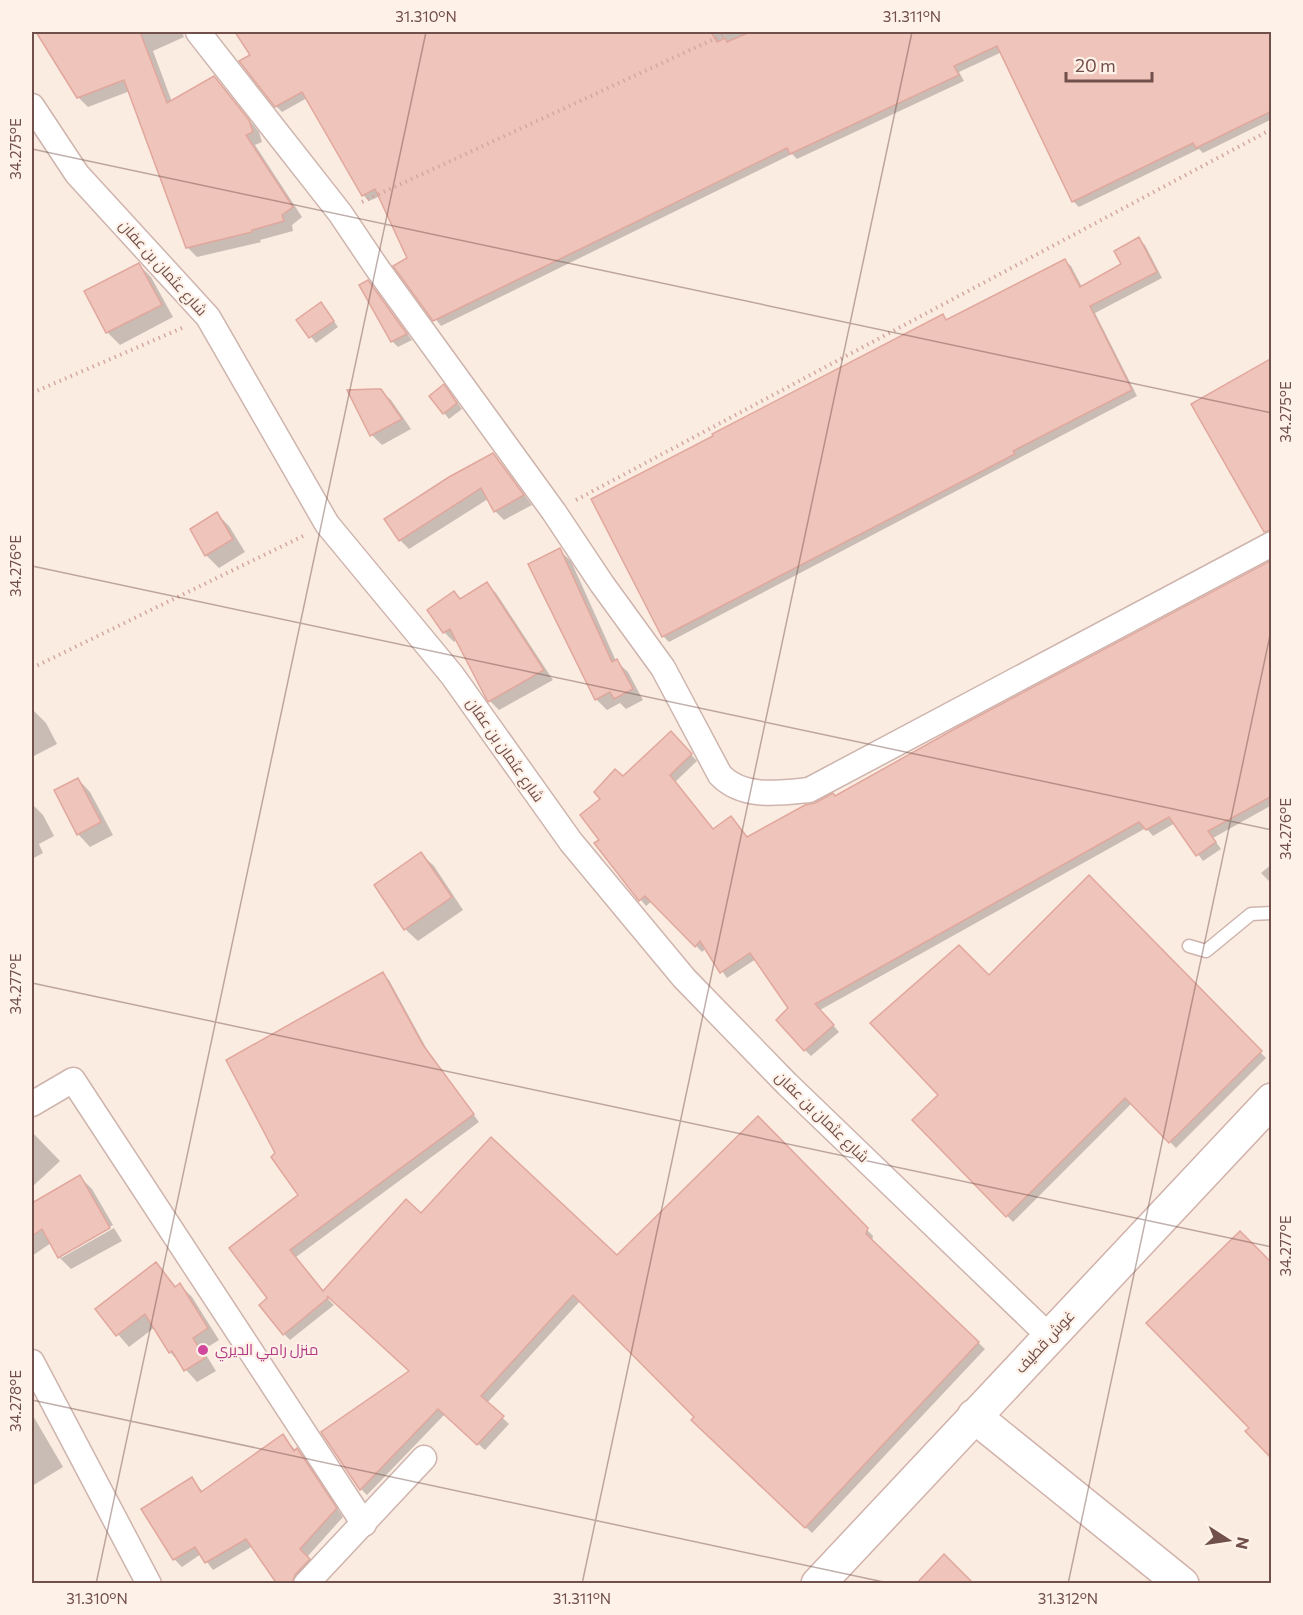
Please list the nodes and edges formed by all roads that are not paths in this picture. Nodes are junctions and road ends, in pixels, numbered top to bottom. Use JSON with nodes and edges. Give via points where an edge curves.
{"nodes":[{"id":1,"x":198,"y":32,"type":"edge"},
{"id":2,"x":32,"y":106,"type":"edge"},
{"id":3,"x":1272,"y":544,"type":"edge"},
{"id":4,"x":1272,"y":913,"type":"edge"},
{"id":5,"x":1189,"y":946,"type":"dead end"},
{"id":6,"x":1272,"y":1100,"type":"edge"},
{"id":7,"x":32,"y":1104,"type":"edge"},
{"id":8,"x":1050,"y":1337,"type":"junction"},
{"id":9,"x":32,"y":1362,"type":"edge"},
{"id":10,"x":974,"y":1416,"type":"junction"},
{"id":11,"x":424,"y":1458,"type":"dead end"},
{"id":12,"x":364,"y":1524,"type":"junction"},
{"id":13,"x":149,"y":1584,"type":"edge"},
{"id":14,"x":306,"y":1584,"type":"edge"},
{"id":15,"x":818,"y":1584,"type":"edge"},
{"id":16,"x":1182,"y":1584,"type":"edge"}],
"edges":[{"from":1,"to":3,"type":"street","via":[[340,213],[554,512],[663,668],[720,776],[729,784],[768,795],[809,790]]},
{"from":2,"to":8,"type":"street","name":"شارع عثمان بن عفان","via":[[77,174],[208,317],[327,524],[452,675],[571,842],[684,978],[787,1084]]},
{"from":4,"to":5,"type":"lane","via":[[1251,914],[1206,951]]},
{"from":6,"to":8,"type":"main road","name":"غوش قطيف"},
{"from":7,"to":12,"type":"street","via":[[73,1080]]},
{"from":8,"to":10,"type":"main road","name":"غوش قطيف"},
{"from":9,"to":13,"type":"street"},
{"from":10,"to":15,"type":"main road","name":"غوش قطيف"},
{"from":10,"to":16,"type":"main road"},
{"from":11,"to":12,"type":"street"},
{"from":12,"to":14,"type":"street"}]}
